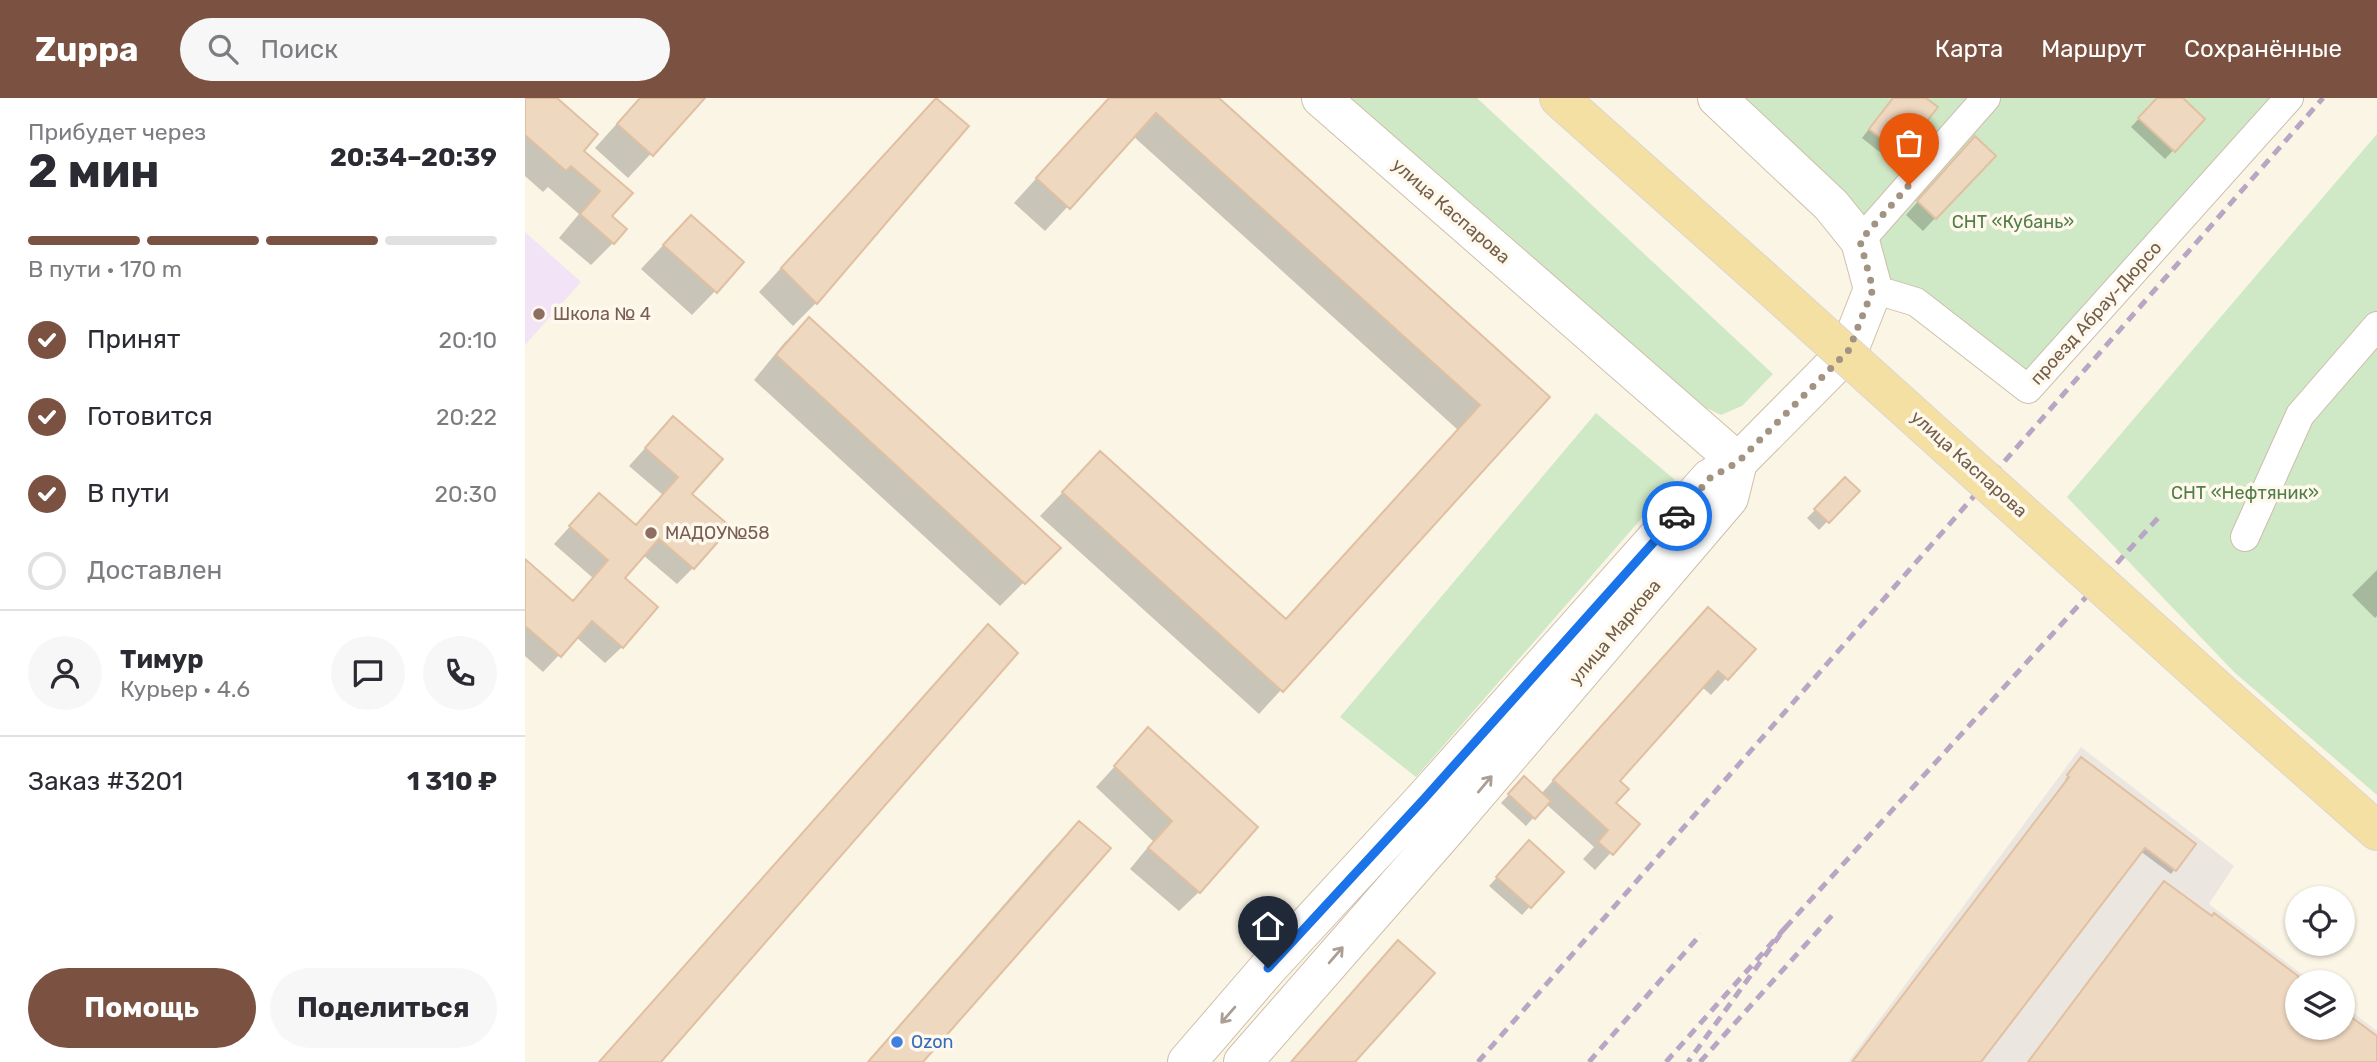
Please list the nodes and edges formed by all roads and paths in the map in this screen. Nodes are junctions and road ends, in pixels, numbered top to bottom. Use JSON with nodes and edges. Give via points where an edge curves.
{"nodes":[{"id":1,"x":1321,"y":98,"type":"edge"},
{"id":2,"x":1559,"y":98,"type":"edge"},
{"id":3,"x":1717,"y":98,"type":"edge"},
{"id":4,"x":1986,"y":98,"type":"edge"},
{"id":5,"x":2289,"y":98,"type":"edge"},
{"id":6,"x":1860,"y":241,"type":"junction"},
{"id":7,"x":1873,"y":289,"type":"junction"},
{"id":8,"x":2377,"y":326,"type":"edge"},
{"id":9,"x":1738,"y":462,"type":"junction"},
{"id":10,"x":2245,"y":537,"type":"dead end"},
{"id":11,"x":2377,"y":831,"type":"edge"},
{"id":12,"x":1360,"y":868,"type":"junction"},
{"id":13,"x":1390,"y":894,"type":"junction"},
{"id":14,"x":1268,"y":968,"type":"junction"},
{"id":15,"x":1300,"y":997,"type":"junction"},
{"id":16,"x":1187,"y":1062,"type":"edge"},
{"id":17,"x":1243,"y":1062,"type":"edge"}],
"edges":[{"from":1,"to":9,"type":"main road","name":"улица Каспарова"},
{"from":2,"to":11,"type":"main road","name":"улица Каспарова","bridge":true},
{"from":3,"to":6,"type":"main road","via":[[1831,205]]},
{"from":4,"to":6,"type":"street"},
{"from":5,"to":7,"type":"street","name":"проезд Абрау-Дюрсо","via":[[2028,389],[1916,302]]},
{"from":6,"to":7,"type":"main road"},
{"from":7,"to":9,"type":"main road","via":[[1849,350]]},
{"from":8,"to":10,"type":"street","via":[[2300,415]]},
{"from":9,"to":12,"type":"main road","name":"улица Маркова","via":[[1710,478]]},
{"from":13,"to":9,"type":"main road","name":"улица Маркова","one_way":true,"via":[[1729,498]]},
{"from":12,"to":13,"type":"street"},
{"from":12,"to":14,"type":"main road","name":"улица Маркова"},
{"from":15,"to":13,"type":"main road","name":"улица Маркова","one_way":true},
{"from":14,"to":15,"type":"street"},
{"from":14,"to":16,"type":"main road","name":"улица Маркова","one_way":true},
{"from":15,"to":17,"type":"main road","name":"улица Маркова"}]}
